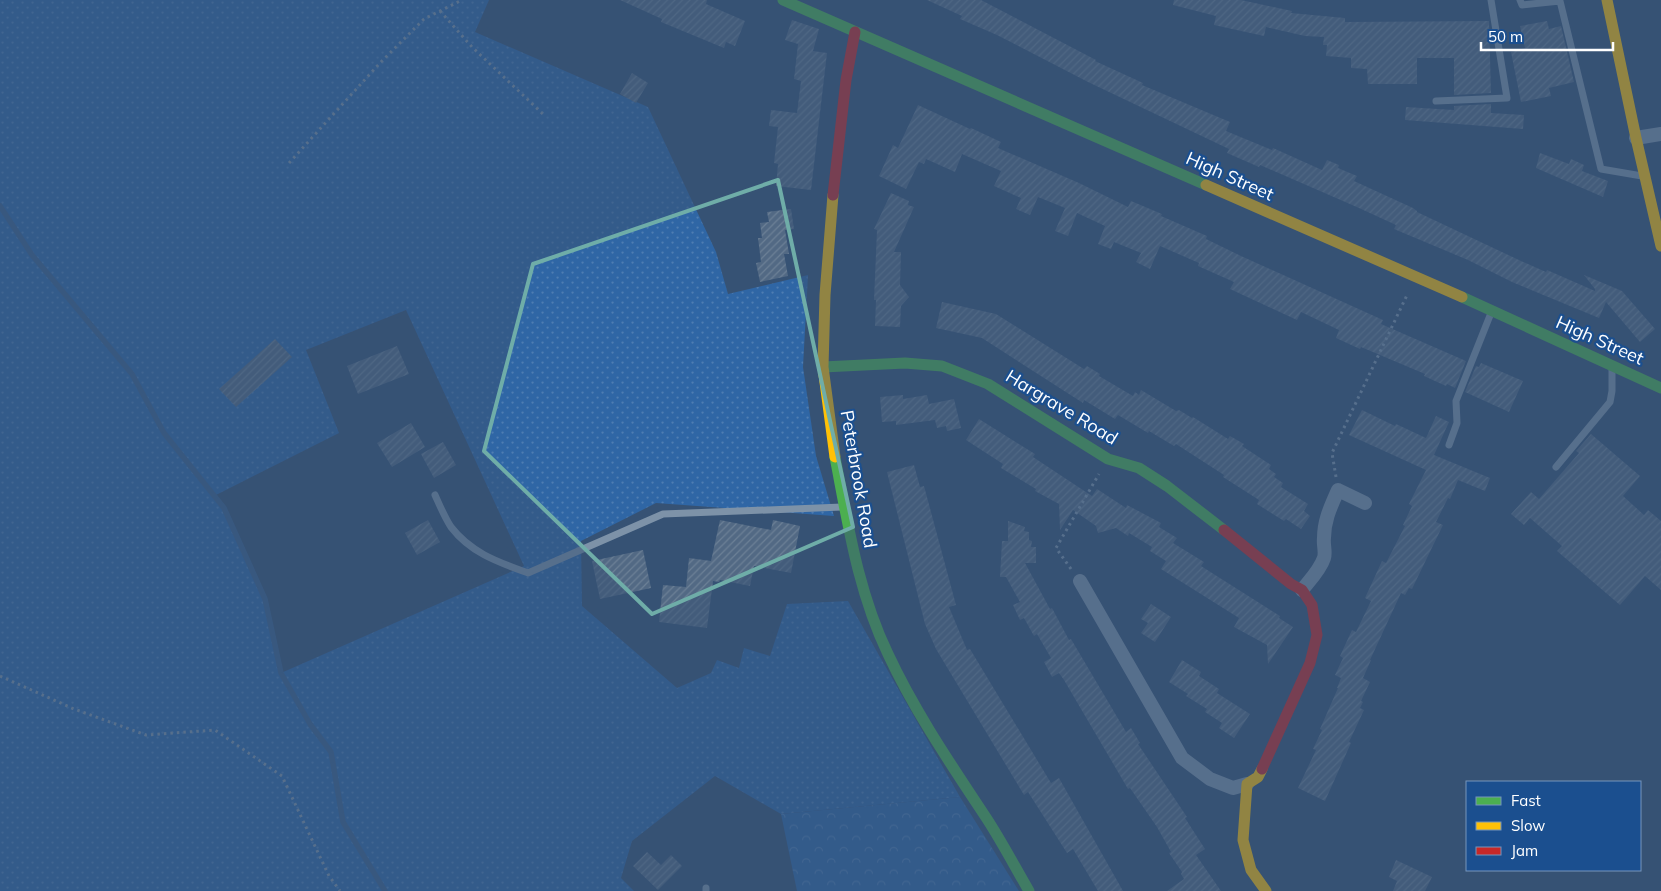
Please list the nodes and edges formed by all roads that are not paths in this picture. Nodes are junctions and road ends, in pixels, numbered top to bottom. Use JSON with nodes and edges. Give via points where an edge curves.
{"nodes":[{"id":1,"x":783,"y":0,"type":"edge"},
{"id":2,"x":1491,"y":0,"type":"edge"},
{"id":3,"x":1520,"y":0,"type":"edge"},
{"id":4,"x":1607,"y":0,"type":"edge"},
{"id":5,"x":855,"y":32,"type":"junction"},
{"id":6,"x":1436,"y":101,"type":"dead end"},
{"id":7,"x":1661,"y":134,"type":"edge"},
{"id":8,"x":1636,"y":138,"type":"junction"},
{"id":9,"x":1645,"y":176,"type":"junction"},
{"id":10,"x":1661,"y":246,"type":"edge"},
{"id":11,"x":1493,"y":311,"type":"junction"},
{"id":12,"x":1612,"y":365,"type":"junction"},
{"id":13,"x":824,"y":367,"type":"junction"},
{"id":14,"x":1661,"y":388,"type":"edge"},
{"id":15,"x":1449,"y":445,"type":"dead end"},
{"id":16,"x":1556,"y":467,"type":"dead end"},
{"id":17,"x":435,"y":496,"type":"dead end"},
{"id":18,"x":1365,"y":503,"type":"dead end"},
{"id":19,"x":845,"y":507,"type":"junction"},
{"id":20,"x":1080,"y":581,"type":"road end"},
{"id":21,"x":1302,"y":590,"type":"junction"},
{"id":22,"x":1247,"y":784,"type":"junction"},
{"id":23,"x":1029,"y":891,"type":"edge"},
{"id":24,"x":1266,"y":891,"type":"edge"}],
"edges":[{"from":1,"to":5,"type":"street","name":"High Street"},
{"from":2,"to":6,"type":"lane","via":[[1506,98]]},
{"from":3,"to":9,"type":"lane","via":[[1522,5],[1560,1],[1601,169]]},
{"from":4,"to":8,"type":"street"},
{"from":5,"to":11,"type":"street","name":"High Street"},
{"from":5,"to":13,"type":"street","name":"Peterbrook Road","via":[[835,171],[824,295]]},
{"from":7,"to":8,"type":"street"},
{"from":8,"to":9,"type":"street"},
{"from":9,"to":10,"type":"street"},
{"from":11,"to":12,"type":"street","name":"High Street"},
{"from":11,"to":15,"type":"lane","via":[[1456,401],[1457,423]]},
{"from":12,"to":14,"type":"street","name":"High Street"},
{"from":12,"to":16,"type":"lane","via":[[1610,402]]},
{"from":13,"to":19,"type":"street","name":"Peterbrook Road","via":[[832,441]]},
{"from":13,"to":21,"type":"street","name":"Hargrave Road","via":[[905,363],[942,366],[988,384],[1108,459],[1139,468],[1167,486]]},
{"from":17,"to":19,"type":"lane","via":[[450,526],[468,546],[492,560],[528,573],[663,514]]},
{"from":18,"to":21,"type":"street","via":[[1338,490],[1326,520],[1325,556]]},
{"from":19,"to":23,"type":"street","name":"Peterbrook Road","via":[[864,593],[887,653],[950,765]]},
{"from":20,"to":22,"type":"street","via":[[1182,758],[1210,779],[1233,788]]},
{"from":21,"to":22,"type":"street","name":"Hargrave Road","via":[[1312,605],[1317,635],[1310,663],[1258,778]]},
{"from":22,"to":24,"type":"street","via":[[1243,840],[1251,870]]}]}
